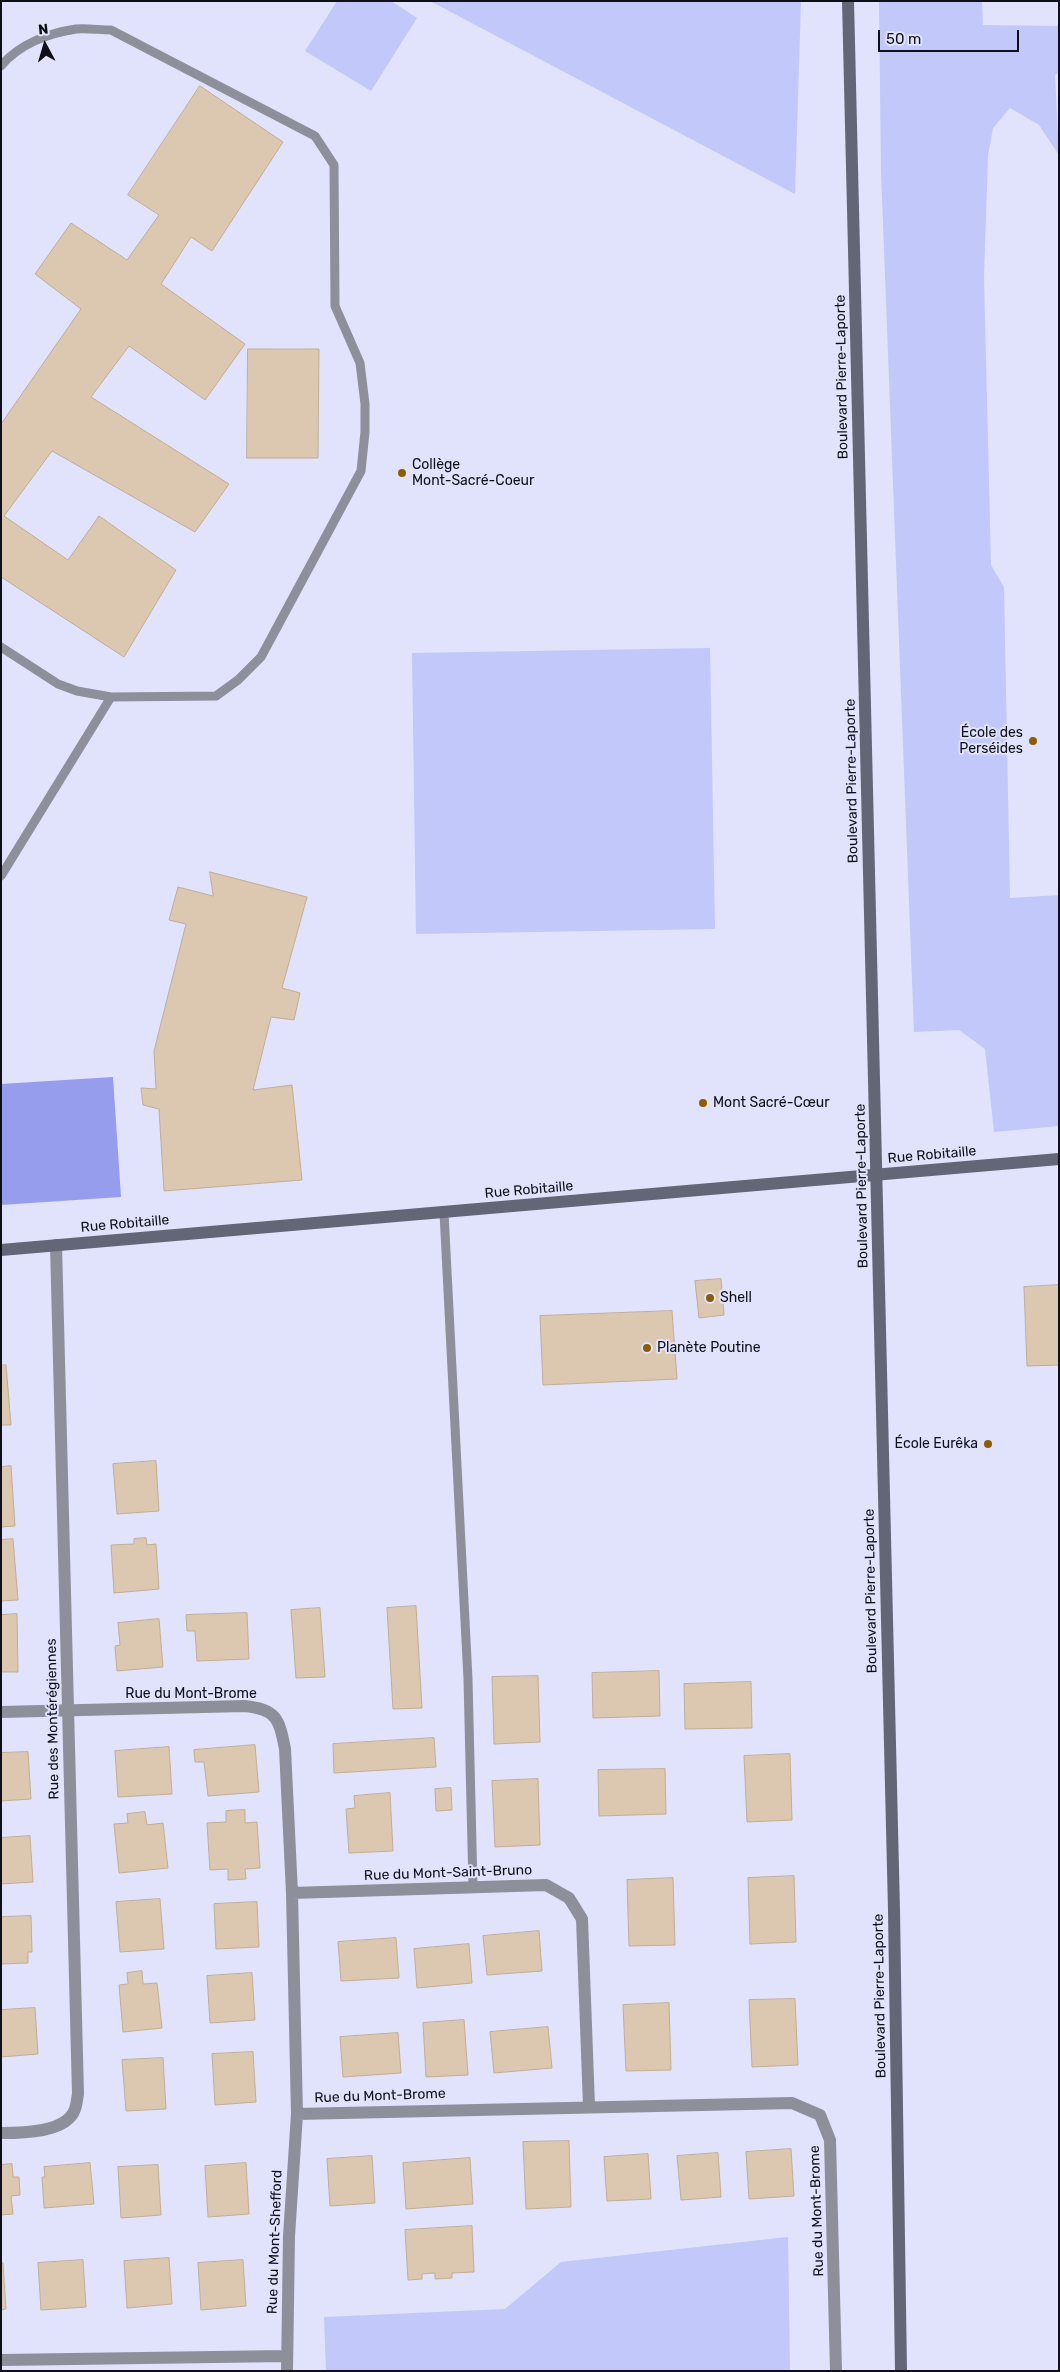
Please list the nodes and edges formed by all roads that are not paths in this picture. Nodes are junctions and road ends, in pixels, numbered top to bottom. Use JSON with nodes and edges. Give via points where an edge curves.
{"nodes":[{"id":1,"x":848,"y":1,"type":"edge"},
{"id":2,"x":1,"y":66,"type":"edge"},
{"id":3,"x":1,"y":647,"type":"edge"},
{"id":4,"x":111,"y":697,"type":"junction"},
{"id":5,"x":1,"y":876,"type":"edge"},
{"id":6,"x":1059,"y":1159,"type":"edge"},
{"id":7,"x":877,"y":1176,"type":"junction"},
{"id":8,"x":444,"y":1213,"type":"junction"},
{"id":9,"x":56,"y":1246,"type":"junction"},
{"id":10,"x":1,"y":1250,"type":"edge"},
{"id":11,"x":68,"y":1711,"type":"junction"},
{"id":12,"x":1,"y":1712,"type":"edge"},
{"id":13,"x":473,"y":1887,"type":"junction"},
{"id":14,"x":292,"y":1893,"type":"junction"},
{"id":15,"x":589,"y":2106,"type":"junction"},
{"id":16,"x":297,"y":2114,"type":"junction"},
{"id":17,"x":1,"y":2133,"type":"edge"},
{"id":18,"x":286,"y":2356,"type":"junction"},
{"id":19,"x":1,"y":2360,"type":"edge"},
{"id":20,"x":287,"y":2371,"type":"edge"},
{"id":21,"x":836,"y":2371,"type":"edge"},
{"id":22,"x":901,"y":2371,"type":"edge"}],
"edges":[{"from":1,"to":7,"type":"main road","name":"Boulevard Pierre-Laporte"},
{"from":2,"to":4,"type":"lane","via":[[10,55],[33,41],[76,29],[111,30],[315,136],[334,165],[335,306],[360,364],[365,404],[361,471],[261,657],[238,680],[216,696]]},
{"from":3,"to":4,"type":"lane","via":[[58,684],[76,691]]},
{"from":4,"to":5,"type":"lane"},
{"from":6,"to":7,"type":"main road","name":"Rue Robitaille"},
{"from":7,"to":8,"type":"main road","name":"Rue Robitaille"},
{"from":7,"to":22,"type":"main road","name":"Boulevard Pierre-Laporte"},
{"from":8,"to":9,"type":"main road","name":"Rue Robitaille"},
{"from":8,"to":13,"type":"lane","via":[[468,1679]]},
{"from":9,"to":10,"type":"main road","name":"Rue Robitaille"},
{"from":9,"to":11,"type":"street","name":"Rue des Montérégiennes"},
{"from":11,"to":12,"type":"street","name":"Rue du Mont-Brome"},
{"from":11,"to":14,"type":"street","name":"Rue du Mont-Brome","via":[[244,1706],[273,1713],[285,1749]]},
{"from":11,"to":17,"type":"street","name":"Rue des Montérégiennes","via":[[78,2094],[75,2111],[48,2130]]},
{"from":13,"to":14,"type":"street","name":"Rue du Mont-Saint-Bruno"},
{"from":13,"to":15,"type":"street","name":"Rue du Mont-Saint-Bruno","via":[[546,1885],[569,1898],[582,1919]]},
{"from":14,"to":16,"type":"street","name":"Rue du Mont-Brome"},
{"from":15,"to":16,"type":"street","name":"Rue du Mont-Brome"},
{"from":15,"to":21,"type":"street","name":"Rue du Mont-Brome","via":[[792,2102],[820,2115],[830,2140]]},
{"from":16,"to":18,"type":"street","name":"Rue du Mont-Shefford"},
{"from":18,"to":19,"type":"street"},
{"from":18,"to":20,"type":"street","name":"Rue du Mont-Shefford"}]}
